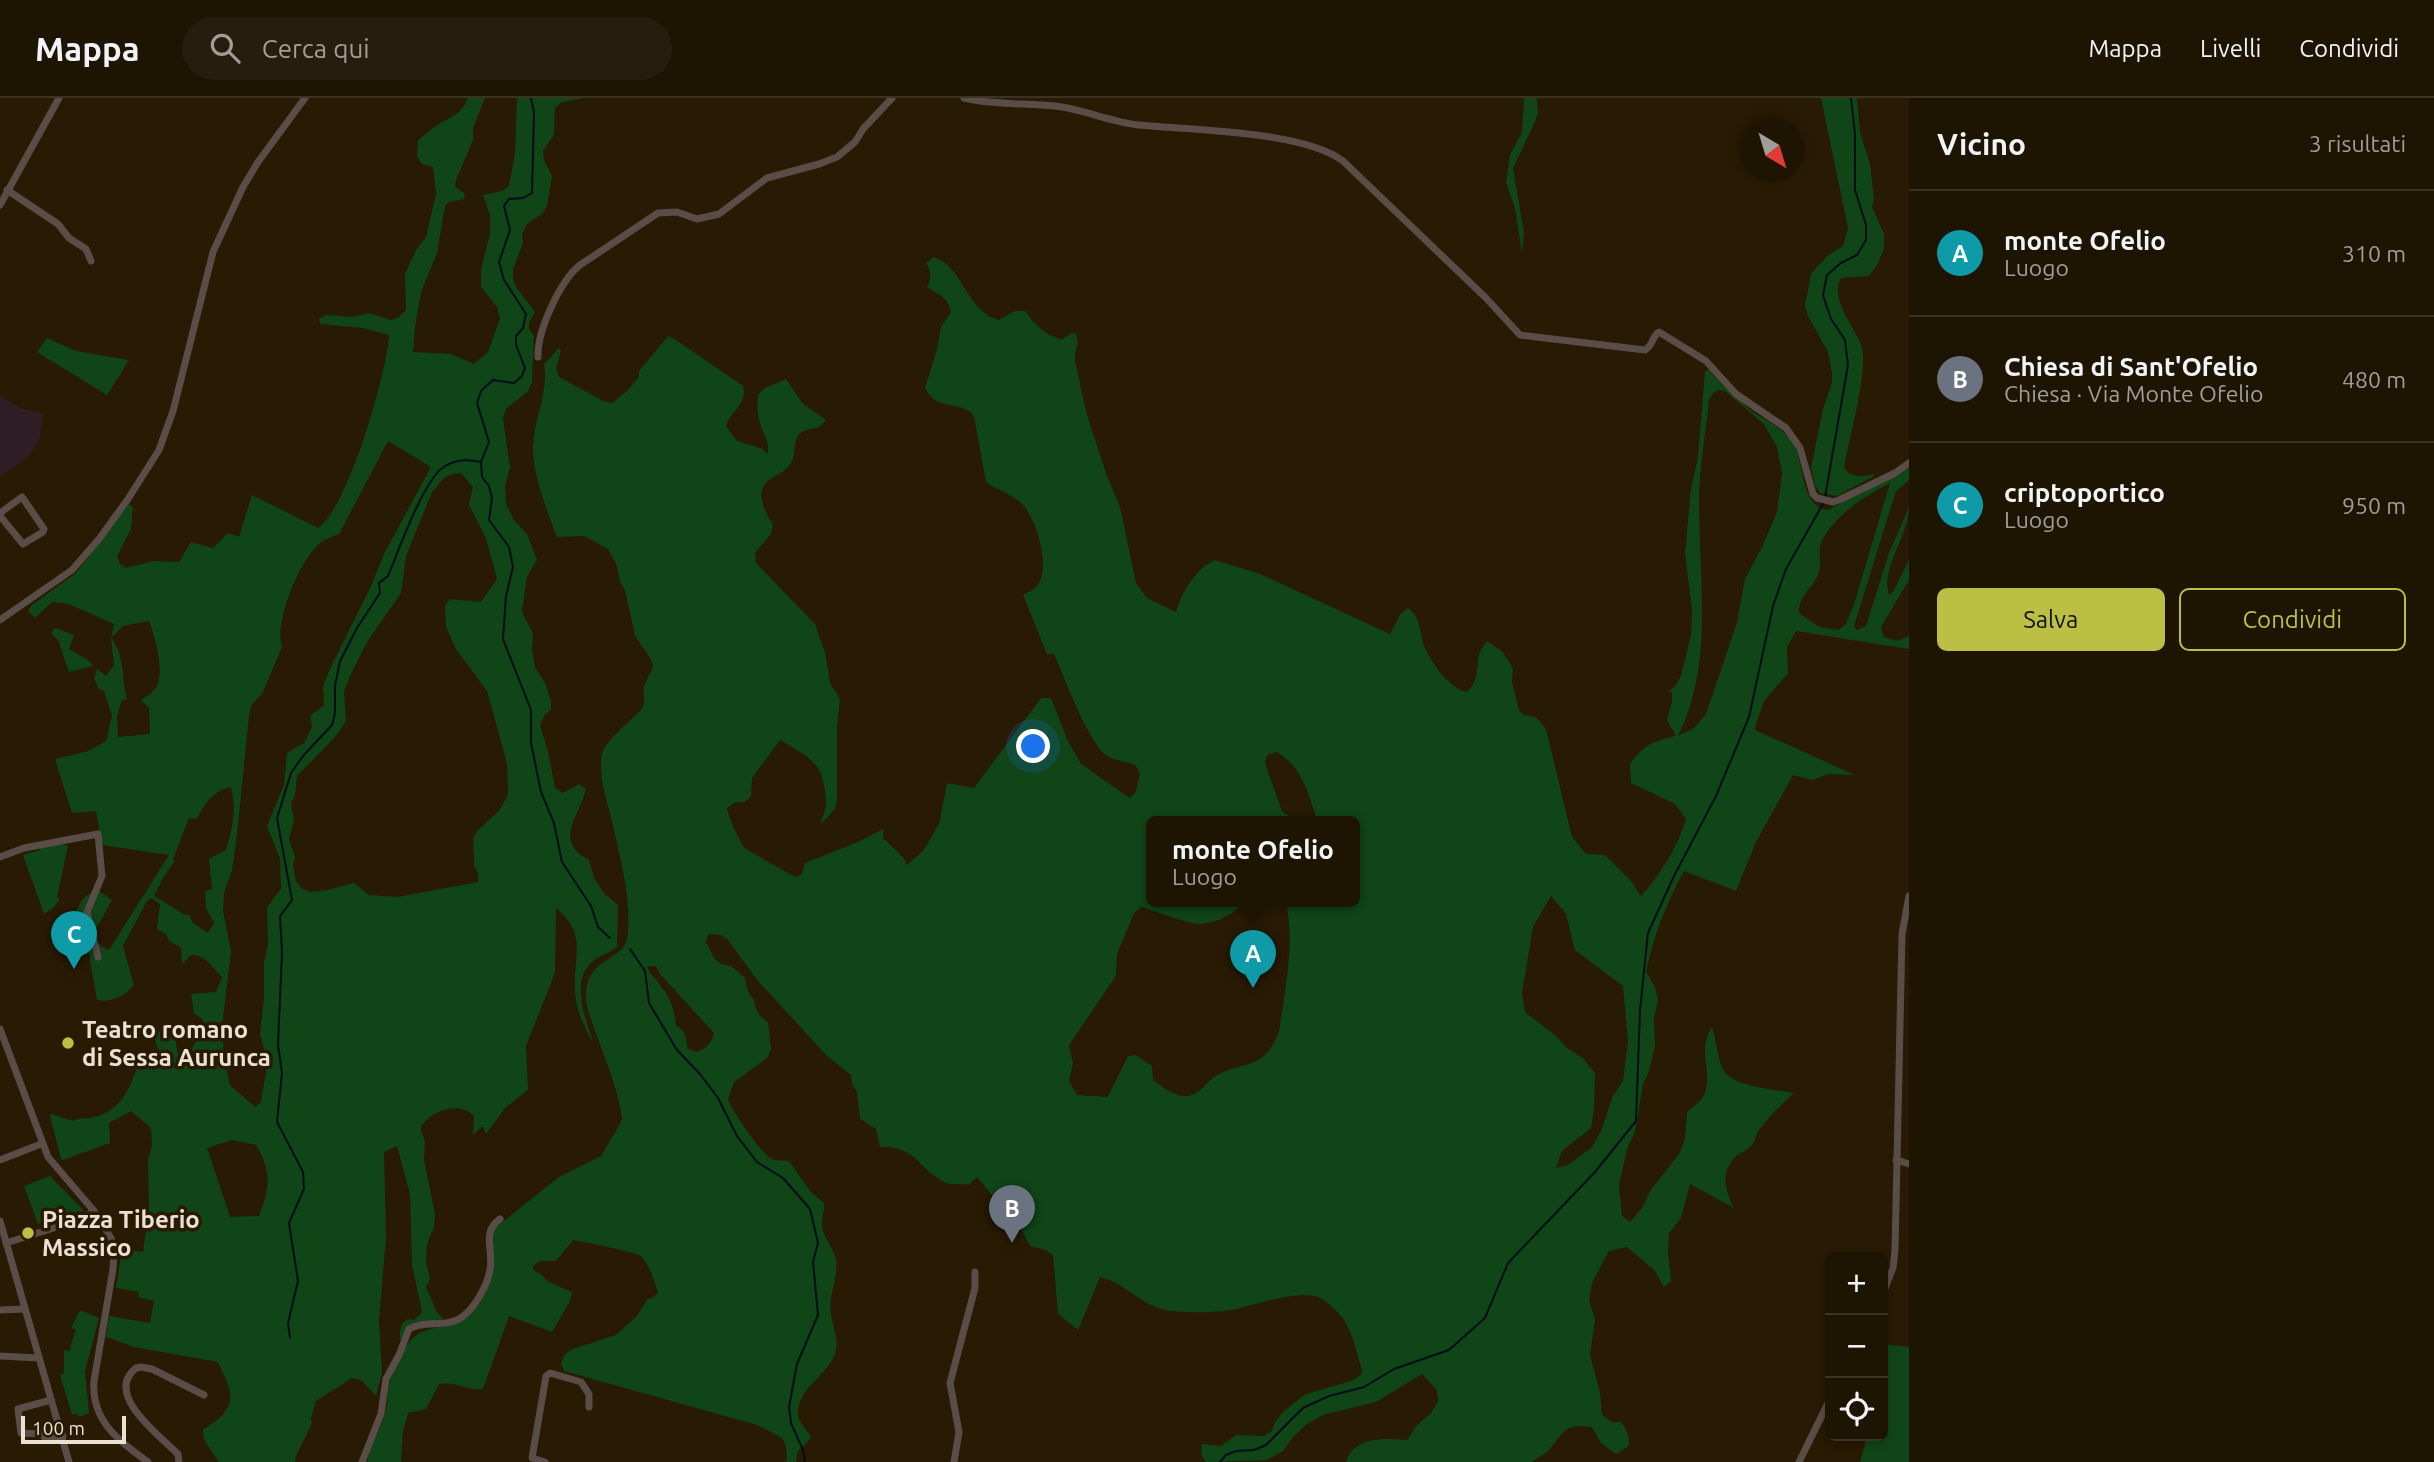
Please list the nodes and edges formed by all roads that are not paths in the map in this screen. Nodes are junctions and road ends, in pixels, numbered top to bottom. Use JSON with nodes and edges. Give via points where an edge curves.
{"nodes":[{"id":1,"x":59,"y":98,"type":"edge"},
{"id":2,"x":305,"y":98,"type":"edge"},
{"id":3,"x":892,"y":98,"type":"edge"},
{"id":4,"x":964,"y":98,"type":"edge"},
{"id":5,"x":7,"y":190,"type":"junction"},
{"id":6,"x":0,"y":205,"type":"edge"},
{"id":7,"x":91,"y":261,"type":"dead end"},
{"id":8,"x":538,"y":357,"type":"dead end"},
{"id":9,"x":1909,"y":463,"type":"edge"},
{"id":10,"x":0,"y":515,"type":"edge"},
{"id":11,"x":0,"y":620,"type":"edge"},
{"id":12,"x":0,"y":857,"type":"edge"},
{"id":13,"x":1909,"y":896,"type":"edge"},
{"id":14,"x":98,"y":957,"type":"dead end"},
{"id":15,"x":0,"y":1029,"type":"edge"},
{"id":16,"x":41,"y":1144,"type":"junction"},
{"id":17,"x":0,"y":1160,"type":"edge"},
{"id":18,"x":1896,"y":1160,"type":"junction"},
{"id":19,"x":1909,"y":1164,"type":"edge"},
{"id":20,"x":94,"y":1211,"type":"junction"},
{"id":21,"x":500,"y":1219,"type":"dead end"},
{"id":22,"x":0,"y":1221,"type":"edge"},
{"id":23,"x":6,"y":1243,"type":"junction"},
{"id":24,"x":975,"y":1272,"type":"dead end"},
{"id":25,"x":1888,"y":1280,"type":"edge"},
{"id":26,"x":24,"y":1309,"type":"junction"},
{"id":27,"x":0,"y":1310,"type":"edge"},
{"id":28,"x":0,"y":1356,"type":"edge"},
{"id":29,"x":39,"y":1358,"type":"junction"},
{"id":30,"x":204,"y":1395,"type":"dead end"},
{"id":31,"x":51,"y":1400,"type":"junction"},
{"id":32,"x":589,"y":1407,"type":"dead end"},
{"id":33,"x":1825,"y":1410,"type":"edge"},
{"id":34,"x":63,"y":1436,"type":"junction"},
{"id":35,"x":130,"y":1449,"type":"junction"},
{"id":36,"x":69,"y":1462,"type":"edge"},
{"id":37,"x":141,"y":1462,"type":"edge"},
{"id":38,"x":148,"y":1462,"type":"edge"},
{"id":39,"x":179,"y":1462,"type":"edge"},
{"id":40,"x":362,"y":1462,"type":"edge"},
{"id":41,"x":545,"y":1462,"type":"edge"},
{"id":42,"x":954,"y":1462,"type":"edge"},
{"id":43,"x":1800,"y":1462,"type":"edge"}],
"edges":[{"from":1,"to":5,"type":"street"},
{"from":2,"to":11,"type":"street","via":[[243,187],[213,252],[159,450],[128,499],[72,570]]},
{"from":3,"to":8,"type":"street","via":[[836,157],[767,178],[719,214],[697,219],[677,212],[658,213],[580,265],[559,289]]},
{"from":4,"to":9,"type":"street","via":[[1055,106],[1121,122],[1266,137],[1324,150],[1343,161],[1520,335],[1645,350],[1659,332],[1706,361],[1737,394],[1789,431],[1817,498],[1833,502]]},
{"from":5,"to":6,"type":"street"},
{"from":5,"to":7,"type":"street","via":[[62,228],[86,249]]},
{"from":10,"to":10,"type":"street","via":[[22,497],[43,532],[23,544]]},
{"from":12,"to":14,"type":"street","via":[[97,834],[102,876],[87,912]]},
{"from":13,"to":18,"type":"street","via":[[1902,934]]},
{"from":15,"to":16,"type":"street"},
{"from":16,"to":17,"type":"street"},
{"from":16,"to":20,"type":"street","via":[[53,1166]]},
{"from":18,"to":19,"type":"street"},
{"from":18,"to":25,"type":"street","via":[[1895,1250]]},
{"from":20,"to":23,"type":"street"},
{"from":20,"to":35,"type":"street","via":[[114,1251],[94,1399],[105,1425]]},
{"from":21,"to":40,"type":"street","via":[[489,1232],[489,1274],[470,1310],[456,1321],[409,1329],[386,1378],[382,1414]]},
{"from":22,"to":23,"type":"street"},
{"from":23,"to":26,"type":"street"},
{"from":24,"to":42,"type":"street","via":[[975,1288],[950,1383],[959,1432]]},
{"from":26,"to":27,"type":"street"},
{"from":26,"to":29,"type":"street"},
{"from":28,"to":29,"type":"street"},
{"from":29,"to":31,"type":"street"},
{"from":30,"to":39,"type":"street","via":[[147,1367],[136,1368],[127,1378],[125,1390],[132,1406],[178,1454]]},
{"from":31,"to":34,"type":"street"},
{"from":31,"to":34,"type":"street","via":[[18,1409],[22,1433]]},
{"from":32,"to":41,"type":"street","via":[[589,1394],[581,1382],[550,1373],[546,1376],[532,1458]]},
{"from":33,"to":43,"type":"street"},
{"from":34,"to":36,"type":"street"},
{"from":35,"to":37,"type":"street"},
{"from":35,"to":38,"type":"street"}]}
